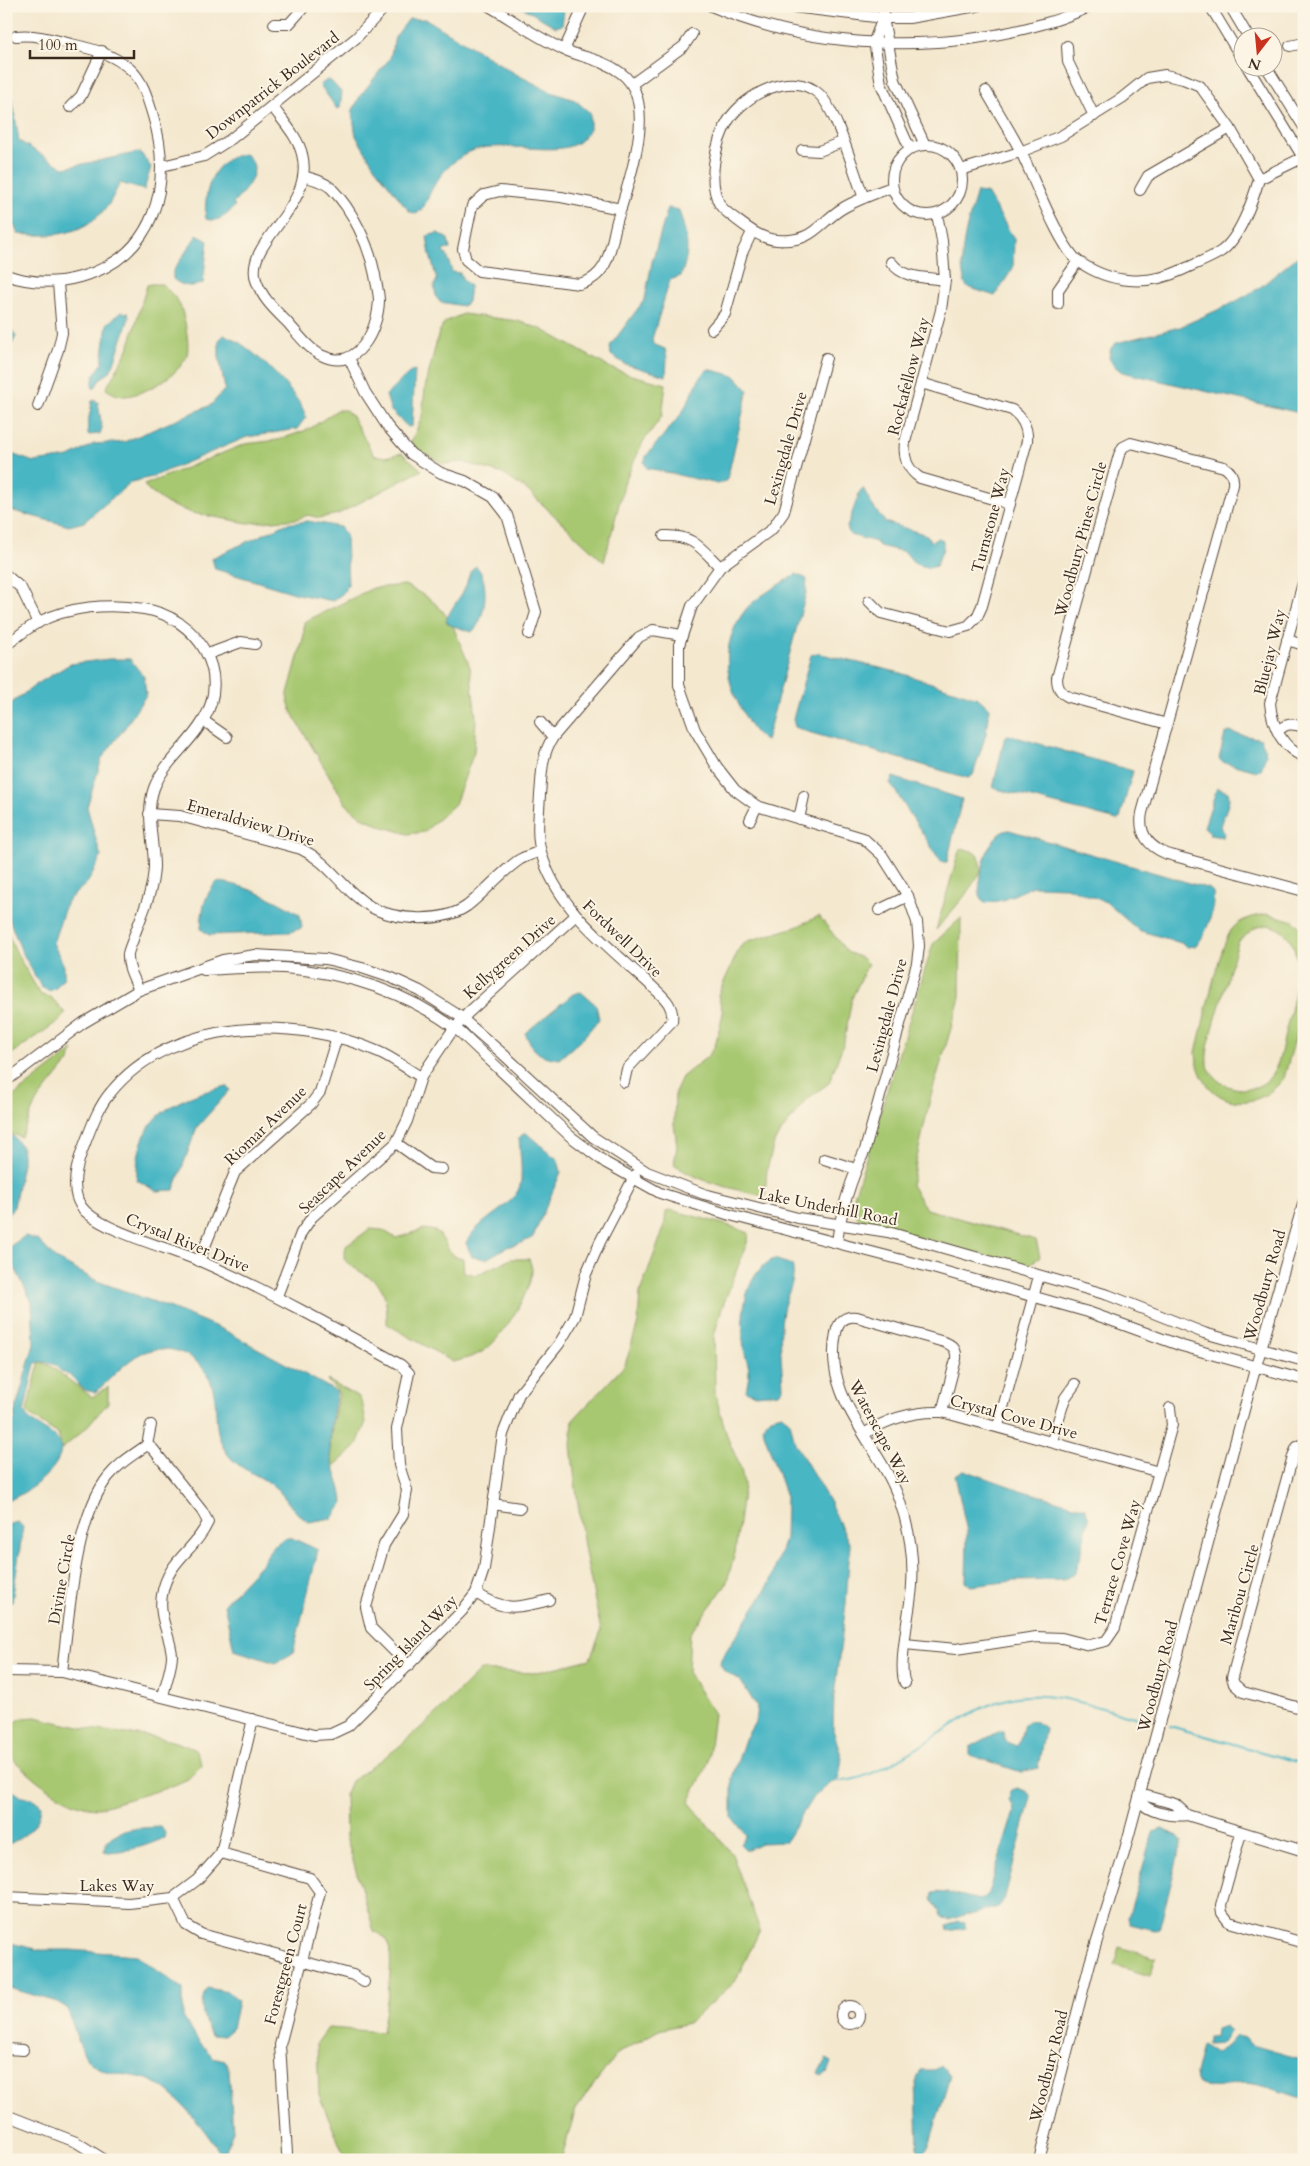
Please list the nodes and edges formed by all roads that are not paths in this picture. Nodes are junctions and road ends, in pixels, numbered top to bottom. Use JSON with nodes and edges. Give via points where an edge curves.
{"nodes":[{"id":1,"x":305,"y":6,"type":"edge"},
{"id":2,"x":386,"y":6,"type":"edge"},
{"id":3,"x":584,"y":6,"type":"edge"},
{"id":4,"x":710,"y":6,"type":"edge"},
{"id":5,"x":785,"y":6,"type":"edge"},
{"id":6,"x":884,"y":6,"type":"edge"},
{"id":7,"x":977,"y":6,"type":"edge"},
{"id":8,"x":1092,"y":6,"type":"edge"},
{"id":9,"x":1210,"y":6,"type":"edge"},
{"id":10,"x":1230,"y":6,"type":"edge"},
{"id":11,"x":491,"y":7,"type":"edge"},
{"id":12,"x":883,"y":18,"type":"junction"},
{"id":13,"x":274,"y":24,"type":"dead end"},
{"id":14,"x":1243,"y":28,"type":"edge"},
{"id":15,"x":692,"y":34,"type":"dead end"},
{"id":16,"x":16,"y":36,"type":"dead end"},
{"id":17,"x":874,"y":41,"type":"junction"},
{"id":18,"x":889,"y":42,"type":"junction"},
{"id":19,"x":1232,"y":42,"type":"edge"},
{"id":20,"x":1304,"y":43,"type":"edge"},
{"id":21,"x":1067,"y":46,"type":"dead end"},
{"id":22,"x":1290,"y":46,"type":"dead end"},
{"id":23,"x":564,"y":50,"type":"junction"},
{"id":24,"x":102,"y":51,"type":"junction"},
{"id":25,"x":1254,"y":78,"type":"edge"},
{"id":26,"x":1273,"y":78,"type":"edge"},
{"id":27,"x":632,"y":84,"type":"junction"},
{"id":28,"x":986,"y":91,"type":"dead end"},
{"id":29,"x":272,"y":106,"type":"junction"},
{"id":30,"x":70,"y":107,"type":"dead end"},
{"id":31,"x":1094,"y":116,"type":"junction"},
{"id":32,"x":1304,"y":127,"type":"edge"},
{"id":33,"x":1230,"y":128,"type":"junction"},
{"id":34,"x":842,"y":142,"type":"junction"},
{"id":35,"x":925,"y":145,"type":"junction"},
{"id":36,"x":910,"y":149,"type":"junction"},
{"id":37,"x":802,"y":150,"type":"dead end"},
{"id":38,"x":1020,"y":152,"type":"junction"},
{"id":39,"x":1304,"y":158,"type":"edge"},
{"id":40,"x":162,"y":166,"type":"junction"},
{"id":41,"x":961,"y":170,"type":"junction"},
{"id":42,"x":304,"y":176,"type":"junction"},
{"id":43,"x":1259,"y":179,"type":"junction"},
{"id":44,"x":892,"y":187,"type":"junction"},
{"id":45,"x":1140,"y":190,"type":"dead end"},
{"id":46,"x":864,"y":198,"type":"junction"},
{"id":47,"x":620,"y":209,"type":"junction"},
{"id":48,"x":937,"y":214,"type":"junction"},
{"id":49,"x":752,"y":232,"type":"junction"},
{"id":50,"x":1078,"y":261,"type":"junction"},
{"id":51,"x":891,"y":262,"type":"dead end"},
{"id":52,"x":6,"y":276,"type":"edge"},
{"id":53,"x":945,"y":280,"type":"junction"},
{"id":54,"x":58,"y":283,"type":"junction"},
{"id":55,"x":1058,"y":304,"type":"dead end"},
{"id":56,"x":712,"y":329,"type":"dead end"},
{"id":57,"x":349,"y":358,"type":"junction"},
{"id":58,"x":826,"y":358,"type":"dead end"},
{"id":59,"x":921,"y":383,"type":"junction"},
{"id":60,"x":38,"y":406,"type":"dead end"},
{"id":61,"x":1010,"y":504,"type":"junction"},
{"id":62,"x":664,"y":536,"type":"dead end"},
{"id":63,"x":720,"y":567,"type":"junction"},
{"id":64,"x":6,"y":575,"type":"edge"},
{"id":65,"x":1304,"y":579,"type":"edge"},
{"id":66,"x":868,"y":601,"type":"dead end"},
{"id":67,"x":38,"y":623,"type":"junction"},
{"id":68,"x":529,"y":634,"type":"dead end"},
{"id":69,"x":680,"y":635,"type":"junction"},
{"id":70,"x":1287,"y":640,"type":"junction"},
{"id":71,"x":255,"y":644,"type":"dead end"},
{"id":72,"x":1304,"y":644,"type":"edge"},
{"id":73,"x":6,"y":645,"type":"edge"},
{"id":74,"x":208,"y":654,"type":"junction"},
{"id":75,"x":204,"y":721,"type":"junction"},
{"id":76,"x":540,"y":722,"type":"dead end"},
{"id":77,"x":1167,"y":724,"type":"junction"},
{"id":78,"x":1304,"y":726,"type":"edge"},
{"id":79,"x":1278,"y":732,"type":"junction"},
{"id":80,"x":227,"y":737,"type":"dead end"},
{"id":81,"x":553,"y":737,"type":"junction"},
{"id":82,"x":1304,"y":757,"type":"edge"},
{"id":83,"x":804,"y":796,"type":"dead end"},
{"id":84,"x":757,"y":806,"type":"junction"},
{"id":85,"x":150,"y":814,"type":"junction"},
{"id":86,"x":799,"y":819,"type":"junction"},
{"id":87,"x":750,"y":820,"type":"dead end"},
{"id":88,"x":540,"y":851,"type":"junction"},
{"id":89,"x":1304,"y":891,"type":"edge"},
{"id":90,"x":908,"y":896,"type":"junction"},
{"id":91,"x":879,"y":910,"type":"dead end"},
{"id":92,"x":575,"y":916,"type":"junction"},
{"id":93,"x":195,"y":971,"type":"junction"},
{"id":94,"x":139,"y":990,"type":"junction"},
{"id":95,"x":463,"y":1019,"type":"junction"},
{"id":96,"x":455,"y":1028,"type":"junction"},
{"id":97,"x":337,"y":1037,"type":"junction"},
{"id":98,"x":421,"y":1077,"type":"junction"},
{"id":99,"x":6,"y":1081,"type":"edge"},
{"id":100,"x":624,"y":1082,"type":"dead end"},
{"id":101,"x":396,"y":1143,"type":"junction"},
{"id":102,"x":824,"y":1159,"type":"dead end"},
{"id":103,"x":640,"y":1168,"type":"junction"},
{"id":104,"x":442,"y":1169,"type":"dead end"},
{"id":105,"x":856,"y":1169,"type":"junction"},
{"id":106,"x":633,"y":1179,"type":"junction"},
{"id":107,"x":1304,"y":1201,"type":"edge"},
{"id":108,"x":839,"y":1224,"type":"junction"},
{"id":109,"x":837,"y":1242,"type":"junction"},
{"id":110,"x":199,"y":1261,"type":"junction"},
{"id":111,"x":1039,"y":1276,"type":"junction"},
{"id":112,"x":277,"y":1296,"type":"junction"},
{"id":113,"x":1034,"y":1296,"type":"junction"},
{"id":114,"x":1261,"y":1349,"type":"junction"},
{"id":115,"x":1304,"y":1362,"type":"edge"},
{"id":116,"x":1256,"y":1367,"type":"junction"},
{"id":117,"x":1304,"y":1380,"type":"edge"},
{"id":118,"x":1074,"y":1384,"type":"dead end"},
{"id":119,"x":1170,"y":1408,"type":"dead end"},
{"id":120,"x":942,"y":1412,"type":"junction"},
{"id":121,"x":151,"y":1426,"type":"dead end"},
{"id":122,"x":998,"y":1426,"type":"junction"},
{"id":123,"x":864,"y":1434,"type":"junction"},
{"id":124,"x":1052,"y":1442,"type":"junction"},
{"id":125,"x":1304,"y":1443,"type":"edge"},
{"id":126,"x":147,"y":1445,"type":"junction"},
{"id":127,"x":1159,"y":1472,"type":"junction"},
{"id":128,"x":493,"y":1504,"type":"junction"},
{"id":129,"x":520,"y":1508,"type":"dead end"},
{"id":130,"x":476,"y":1593,"type":"junction"},
{"id":131,"x":549,"y":1600,"type":"dead end"},
{"id":132,"x":905,"y":1644,"type":"junction"},
{"id":133,"x":409,"y":1666,"type":"junction"},
{"id":134,"x":6,"y":1671,"type":"edge"},
{"id":135,"x":62,"y":1672,"type":"junction"},
{"id":136,"x":905,"y":1683,"type":"dead end"},
{"id":137,"x":163,"y":1697,"type":"junction"},
{"id":138,"x":1304,"y":1709,"type":"edge"},
{"id":139,"x":253,"y":1719,"type":"junction"},
{"id":140,"x":1139,"y":1800,"type":"junction"},
{"id":141,"x":1241,"y":1833,"type":"junction"},
{"id":142,"x":1304,"y":1851,"type":"edge"},
{"id":143,"x":221,"y":1853,"type":"junction"},
{"id":144,"x":6,"y":1897,"type":"edge"},
{"id":145,"x":173,"y":1898,"type":"junction"},
{"id":146,"x":1304,"y":1943,"type":"edge"},
{"id":147,"x":302,"y":1961,"type":"junction"},
{"id":148,"x":364,"y":1982,"type":"dead end"},
{"id":149,"x":6,"y":2049,"type":"edge"},
{"id":150,"x":23,"y":2050,"type":"dead end"},
{"id":151,"x":6,"y":2116,"type":"edge"},
{"id":152,"x":287,"y":2153,"type":"dead end"},
{"id":153,"x":105,"y":2160,"type":"edge"},
{"id":154,"x":1039,"y":2160,"type":"edge"}],
"edges":[{"from":1,"to":13,"type":"street","via":[[289,24]]},
{"from":2,"to":29,"type":"street","name":"Downpatrick Boulevard","via":[[356,38]]},
{"from":3,"to":23,"type":"street"},
{"from":4,"to":17,"type":"street","via":[[764,25],[801,33]]},
{"from":5,"to":12,"type":"street"},
{"from":6,"to":12,"type":"street"},
{"from":7,"to":12,"type":"street","via":[[909,18]]},
{"from":8,"to":18,"type":"street","via":[[1046,23],[975,38]]},
{"from":9,"to":19,"type":"street"},
{"from":10,"to":14,"type":"street"},
{"from":11,"to":23,"type":"street"},
{"from":12,"to":17,"type":"street"},
{"from":12,"to":18,"type":"street"},
{"from":15,"to":27,"type":"street","via":[[684,46]]},
{"from":16,"to":24,"type":"street","via":[[31,34]]},
{"from":17,"to":18,"type":"street"},
{"from":17,"to":36,"type":"street","via":[[881,84]]},
{"from":18,"to":35,"type":"street","via":[[895,80]]},
{"from":20,"to":22,"type":"street"},
{"from":21,"to":31,"type":"street","via":[[1068,62]]},
{"from":23,"to":27,"type":"street","via":[[601,61],[622,73]]},
{"from":24,"to":30,"type":"street","via":[[82,96]]},
{"from":24,"to":40,"type":"street","via":[[131,70],[146,93],[157,128]]},
{"from":25,"to":39,"type":"street"},
{"from":26,"to":32,"type":"street"},
{"from":27,"to":47,"type":"street","via":[[641,115],[640,132]]},
{"from":28,"to":38,"type":"street"},
{"from":29,"to":40,"type":"street","name":"Downpatrick Boulevard","via":[[204,156]]},
{"from":29,"to":42,"type":"street","via":[[292,132],[302,154]]},
{"from":31,"to":33,"type":"street","via":[[1147,78],[1164,75],[1200,86]]},
{"from":31,"to":38,"type":"street","via":[[1061,136]]},
{"from":33,"to":43,"type":"street"},
{"from":33,"to":45,"type":"street","via":[[1148,176]]},
{"from":34,"to":37,"type":"street","via":[[819,151]]},
{"from":34,"to":46,"type":"street"},
{"from":34,"to":49,"type":"street","via":[[831,112],[819,94],[800,84],[778,86],[745,103],[729,120],[722,134],[713,185],[721,205]]},
{"from":35,"to":36,"type":"street"},
{"from":35,"to":41,"type":"street","via":[[944,150]]},
{"from":36,"to":44,"type":"street","via":[[896,162]]},
{"from":38,"to":41,"type":"street"},
{"from":38,"to":50,"type":"street","via":[[1058,232]]},
{"from":39,"to":43,"type":"street"},
{"from":40,"to":54,"type":"street","via":[[161,192],[154,214],[122,259],[98,272]]},
{"from":41,"to":48,"type":"street","via":[[959,194],[946,210]]},
{"from":42,"to":57,"type":"street","via":[[330,188],[353,216],[372,263],[379,300],[376,326],[364,346]]},
{"from":42,"to":57,"type":"street","via":[[296,200],[258,254],[256,278],[264,298],[322,355],[336,360]]},
{"from":43,"to":50,"type":"street","via":[[1234,238],[1221,251],[1176,273],[1148,281],[1121,280],[1105,276]]},
{"from":44,"to":46,"type":"street"},
{"from":44,"to":48,"type":"street","via":[[895,196],[908,210],[918,214]]},
{"from":46,"to":49,"type":"street","via":[[842,208],[819,229],[799,239],[776,240]]},
{"from":47,"to":47,"type":"street","via":[[604,269],[592,281],[579,284],[479,270],[466,260],[463,249],[472,206],[484,195],[500,191],[561,197]]},
{"from":48,"to":53,"type":"street","name":"Rockafellow Way"},
{"from":49,"to":56,"type":"street","via":[[742,253],[725,314]]},
{"from":50,"to":55,"type":"street","via":[[1058,290]]},
{"from":51,"to":53,"type":"street","via":[[906,274]]},
{"from":52,"to":54,"type":"street","via":[[23,282]]},
{"from":53,"to":59,"type":"street","name":"Rockafellow Way","via":[[941,310]]},
{"from":54,"to":60,"type":"street","via":[[62,333]]},
{"from":57,"to":68,"type":"street","via":[[365,392],[387,426],[411,454],[441,473],[465,481],[493,497],[507,515],[536,612]]},
{"from":58,"to":63,"type":"street","name":"Lexingdale Drive","via":[[784,512],[772,529]]},
{"from":59,"to":61,"type":"street","name":"Rockafellow Way","via":[[905,442],[905,459],[910,470],[926,480]]},
{"from":59,"to":61,"type":"street","name":"Turnstone Way","via":[[1007,407],[1020,417],[1027,431],[1027,441]]},
{"from":61,"to":66,"type":"street","name":"Turnstone Way","via":[[980,612],[968,626],[944,630],[881,613]]},
{"from":62,"to":63,"type":"street","via":[[682,535]]},
{"from":63,"to":69,"type":"street","name":"Lexingdale Drive","via":[[692,606]]},
{"from":64,"to":67,"type":"street","via":[[21,588]]},
{"from":65,"to":70,"type":"street","name":"Bluejay Way"},
{"from":67,"to":73,"type":"street"},
{"from":67,"to":74,"type":"street","via":[[100,606],[152,610],[179,620]]},
{"from":69,"to":81,"type":"street","name":"Fordwell Drive","via":[[654,630],[639,637]]},
{"from":69,"to":84,"type":"street","name":"Lexingdale Drive","via":[[678,685],[695,730],[717,768],[735,790]]},
{"from":70,"to":72,"type":"street"},
{"from":70,"to":79,"type":"street","name":"Bluejay Way","via":[[1270,703]]},
{"from":71,"to":74,"type":"street","via":[[241,642]]},
{"from":74,"to":75,"type":"street","via":[[213,681]]},
{"from":75,"to":80,"type":"street"},
{"from":75,"to":85,"type":"street","via":[[162,772],[154,790]]},
{"from":76,"to":81,"type":"street"},
{"from":77,"to":77,"type":"street","name":"Woodbury Pines Circle","via":[[1233,480],[1231,472],[1224,467],[1131,443],[1118,455],[1057,682],[1059,690],[1069,697]]},
{"from":77,"to":89,"type":"street","name":"Woodbury Pines Circle","via":[[1141,819],[1147,841],[1168,854]]},
{"from":78,"to":79,"type":"street","via":[[1285,725]]},
{"from":79,"to":82,"type":"street","name":"Bluejay Way","via":[[1286,745]]},
{"from":81,"to":88,"type":"street","name":"Fordwell Drive","via":[[544,752],[538,818]]},
{"from":83,"to":86,"type":"street"},
{"from":84,"to":86,"type":"street","name":"Lexingdale Drive"},
{"from":84,"to":87,"type":"street"},
{"from":85,"to":88,"type":"street","name":"Emeraldview Drive","via":[[180,816],[301,849],[317,856],[348,892],[372,907],[402,918],[433,918],[465,907],[520,860]]},
{"from":85,"to":94,"type":"street","via":[[154,868],[151,887],[128,953]]},
{"from":86,"to":90,"type":"street","name":"Lexingdale Drive","via":[[863,838],[882,855]]},
{"from":88,"to":92,"type":"street","name":"Fordwell Drive","via":[[551,878]]},
{"from":90,"to":91,"type":"street"},
{"from":90,"to":105,"type":"street","name":"Lexingdale Drive","via":[[917,922],[917,963]]},
{"from":92,"to":95,"type":"street","name":"Kellygreen Drive"},
{"from":92,"to":100,"type":"street","name":"Fordwell Drive","via":[[656,990],[673,1012],[672,1021],[627,1069]]},
{"from":93,"to":94,"type":"street","name":"Lake Underhill Road"},
{"from":93,"to":95,"type":"street","name":"Lake Underhill Road","via":[[222,960],[255,955],[326,959],[362,968],[420,990]]},
{"from":93,"to":96,"type":"street","name":"Lake Underhill Road","via":[[283,968],[319,972],[385,991]]},
{"from":94,"to":99,"type":"street","name":"Lake Underhill Road","via":[[82,1023]]},
{"from":95,"to":96,"type":"street","name":"Seascape Avenue"},
{"from":95,"to":103,"type":"street","name":"Lake Underhill Road","via":[[593,1137]]},
{"from":96,"to":98,"type":"street","name":"Seascape Avenue"},
{"from":96,"to":106,"type":"street","name":"Lake Underhill Road","via":[[570,1136]]},
{"from":97,"to":98,"type":"street","name":"Crystal River Drive","via":[[379,1052]]},
{"from":97,"to":110,"type":"street","name":"Riomar Avenue","via":[[320,1092],[311,1104],[235,1172]]},
{"from":97,"to":110,"type":"street","name":"Crystal River Drive","via":[[269,1027],[200,1038],[148,1060],[128,1073],[110,1093],[96,1116],[74,1175],[75,1190],[85,1211],[103,1224]]},
{"from":98,"to":101,"type":"street","name":"Seascape Avenue"},
{"from":101,"to":104,"type":"street","via":[[431,1168]]},
{"from":101,"to":112,"type":"street","name":"Seascape Avenue","via":[[312,1217],[302,1232]]},
{"from":102,"to":105,"type":"street"},
{"from":103,"to":106,"type":"street","name":"Spring Island Way"},
{"from":103,"to":108,"type":"street","name":"Lake Underhill Road","via":[[704,1194],[798,1218]]},
{"from":105,"to":108,"type":"street","name":"Lexingdale Drive"},
{"from":106,"to":109,"type":"street","name":"Lake Underhill Road","via":[[695,1205]]},
{"from":106,"to":128,"type":"street","name":"Spring Island Way","via":[[586,1274],[574,1317],[559,1344],[519,1394],[503,1434]]},
{"from":107,"to":114,"type":"street","name":"Woodbury Road"},
{"from":108,"to":109,"type":"street","name":"Lexingdale Drive"},
{"from":108,"to":111,"type":"street","name":"Lake Underhill Road","via":[[888,1232]]},
{"from":109,"to":113,"type":"street","name":"Lake Underhill Road"},
{"from":110,"to":112,"type":"street","name":"Crystal River Drive"},
{"from":111,"to":113,"type":"street"},
{"from":111,"to":114,"type":"street","name":"Lake Underhill Road","via":[[1108,1295],[1204,1334]]},
{"from":112,"to":133,"type":"street","name":"Crystal River Drive","via":[[401,1365],[409,1373],[396,1429],[399,1465],[407,1490],[403,1514],[384,1545],[366,1607],[371,1628]]},
{"from":113,"to":116,"type":"street","name":"Lake Underhill Road","via":[[1182,1346]]},
{"from":113,"to":122,"type":"street"},
{"from":114,"to":115,"type":"street","name":"Lake Underhill Road"},
{"from":114,"to":116,"type":"street","name":"Woodbury Road"},
{"from":116,"to":117,"type":"street","name":"Lake Underhill Road"},
{"from":116,"to":140,"type":"street","name":"Woodbury Road"},
{"from":118,"to":124,"type":"street","via":[[1066,1394]]},
{"from":119,"to":127,"type":"street","name":"Terrace Cove Way","via":[[1172,1425]]},
{"from":120,"to":122,"type":"street","name":"Crystal Cove Drive"},
{"from":120,"to":123,"type":"street","name":"Crystal Cove Drive","via":[[902,1416]]},
{"from":120,"to":123,"type":"street","name":"Waterscape Way","via":[[956,1360],[952,1346],[848,1316],[837,1328],[834,1366],[843,1399]]},
{"from":121,"to":126,"type":"street"},
{"from":122,"to":124,"type":"street","name":"Crystal Cove Drive"},
{"from":123,"to":132,"type":"street","name":"Waterscape Way","via":[[892,1482],[908,1534],[912,1572]]},
{"from":124,"to":127,"type":"street","name":"Crystal Cove Drive"},
{"from":125,"to":138,"type":"street","name":"Maribou Circle","via":[[1297,1447],[1293,1456],[1232,1677],[1234,1684],[1243,1692]]},
{"from":126,"to":135,"type":"street","name":"Divine Circle","via":[[108,1477],[94,1504],[77,1558]]},
{"from":126,"to":137,"type":"street","via":[[208,1522],[202,1534],[169,1572],[162,1595],[160,1616],[172,1656]]},
{"from":127,"to":132,"type":"street","name":"Terrace Cove Way","via":[[1115,1628],[1106,1641],[1089,1645],[1036,1636],[956,1649]]},
{"from":128,"to":129,"type":"street"},
{"from":128,"to":130,"type":"street","name":"Spring Island Way","via":[[484,1569]]},
{"from":130,"to":131,"type":"street","via":[[492,1604],[515,1608]]},
{"from":130,"to":133,"type":"street","name":"Spring Island Way"},
{"from":132,"to":136,"type":"street","name":"Waterscape Way","via":[[902,1670]]},
{"from":133,"to":139,"type":"street","name":"Spring Island Way","via":[[348,1726],[331,1734],[301,1733]]},
{"from":134,"to":135,"type":"street","name":"Spring Island Way"},
{"from":135,"to":137,"type":"street","name":"Spring Island Way"},
{"from":137,"to":139,"type":"street","name":"Spring Island Way"},
{"from":139,"to":143,"type":"street","name":"Lakes Way"},
{"from":140,"to":141,"type":"street","via":[[1147,1796],[1175,1804],[1187,1815]]},
{"from":140,"to":154,"type":"street","name":"Woodbury Road","via":[[1090,1963]]},
{"from":141,"to":142,"type":"street"},
{"from":141,"to":146,"type":"street","via":[[1221,1905],[1223,1915],[1233,1924]]},
{"from":143,"to":145,"type":"street","name":"Lakes Way","via":[[197,1880]]},
{"from":143,"to":147,"type":"street","name":"Forestgreen Court","via":[[310,1878],[320,1892]]},
{"from":144,"to":145,"type":"street","name":"Lakes Way","via":[[129,1903]]},
{"from":145,"to":147,"type":"street","via":[[186,1925],[201,1934]]},
{"from":147,"to":148,"type":"street","via":[[353,1975]]},
{"from":147,"to":152,"type":"street","name":"Forestgreen Court","via":[[279,2050]]},
{"from":149,"to":150,"type":"street"},
{"from":151,"to":153,"type":"street","via":[[76,2142]]}]}
